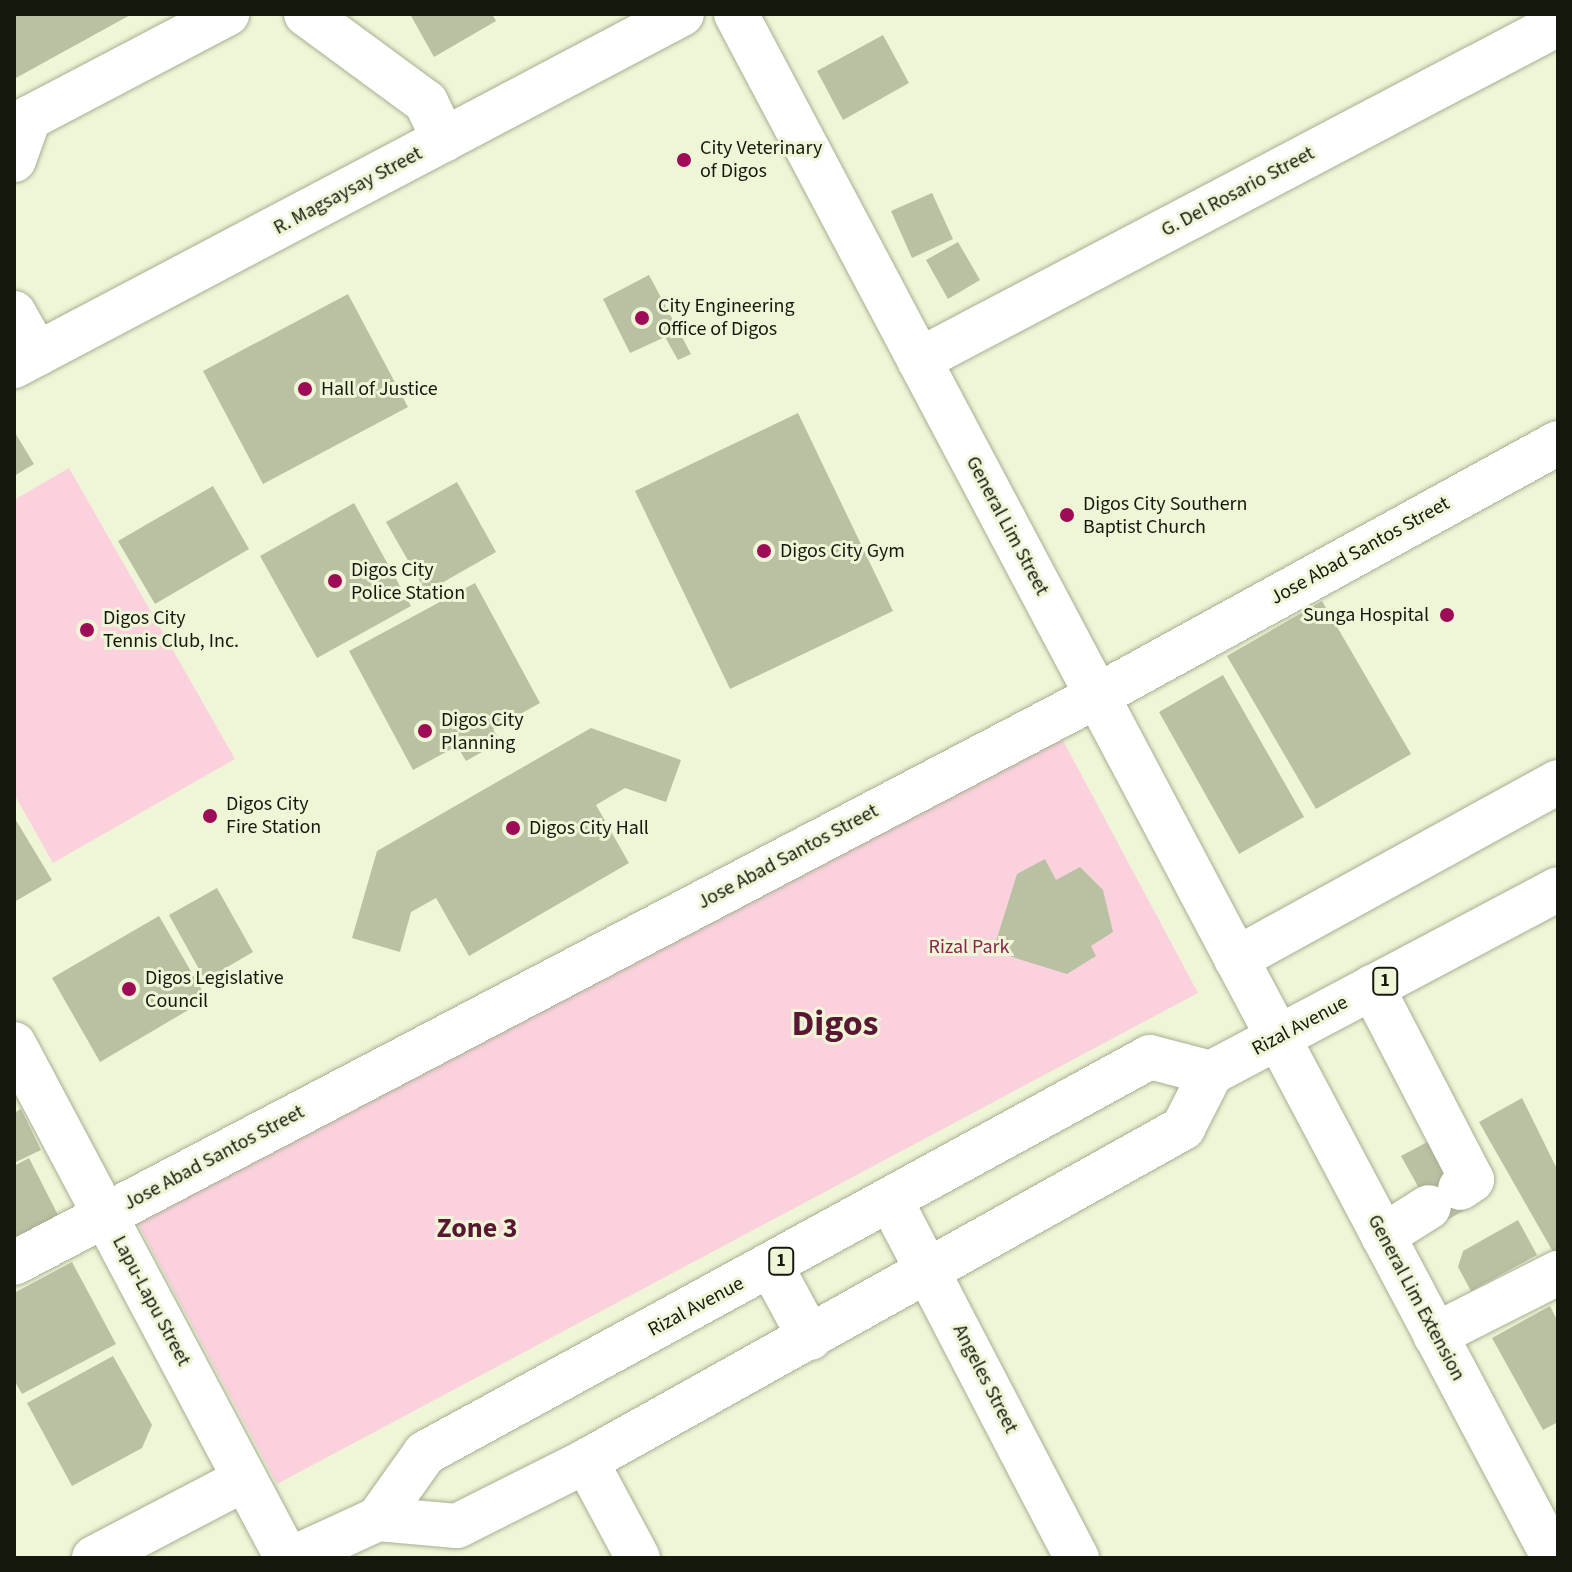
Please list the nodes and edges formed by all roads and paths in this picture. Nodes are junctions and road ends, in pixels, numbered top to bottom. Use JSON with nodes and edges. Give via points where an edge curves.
{"nodes":[{"id":1,"x":227,"y":14,"type":"edge"},
{"id":2,"x":306,"y":14,"type":"edge"},
{"id":3,"x":682,"y":14,"type":"edge"},
{"id":4,"x":736,"y":14,"type":"edge"},
{"id":5,"x":1558,"y":24,"type":"edge"},
{"id":6,"x":444,"y":140,"type":"junction"},
{"id":7,"x":14,"y":160,"type":"edge"},
{"id":8,"x":14,"y":313,"type":"edge"},
{"id":9,"x":26,"y":360,"type":"edge"},
{"id":10,"x":919,"y":360,"type":"junction"},
{"id":11,"x":1558,"y":443,"type":"edge"},
{"id":12,"x":1097,"y":696,"type":"junction"},
{"id":13,"x":1558,"y":782,"type":"edge"},
{"id":14,"x":1558,"y":889,"type":"edge"},
{"id":15,"x":1236,"y":959,"type":"junction"},
{"id":16,"x":1372,"y":987,"type":"junction"},
{"id":17,"x":1278,"y":1037,"type":"junction"},
{"id":18,"x":14,"y":1044,"type":"edge"},
{"id":19,"x":1211,"y":1073,"type":"junction"},
{"id":20,"x":891,"y":1201,"type":"junction"},
{"id":21,"x":105,"y":1215,"type":"junction"},
{"id":22,"x":1383,"y":1236,"type":"junction"},
{"id":23,"x":14,"y":1263,"type":"edge"},
{"id":24,"x":771,"y":1266,"type":"junction"},
{"id":25,"x":929,"y":1272,"type":"junction"},
{"id":26,"x":1558,"y":1273,"type":"edge"},
{"id":27,"x":1435,"y":1335,"type":"junction"},
{"id":28,"x":810,"y":1338,"type":"junction"},
{"id":29,"x":586,"y":1461,"type":"junction"},
{"id":30,"x":245,"y":1479,"type":"junction"},
{"id":31,"x":378,"y":1519,"type":"junction"},
{"id":32,"x":94,"y":1558,"type":"edge"},
{"id":33,"x":287,"y":1558,"type":"edge"},
{"id":34,"x":293,"y":1558,"type":"edge"},
{"id":35,"x":638,"y":1558,"type":"edge"},
{"id":36,"x":1077,"y":1558,"type":"edge"},
{"id":37,"x":1554,"y":1558,"type":"edge"}],
"edges":[{"from":1,"to":7,"type":"street","via":[[29,118]]},
{"from":2,"to":6,"type":"street","via":[[426,102]]},
{"from":3,"to":6,"type":"street","name":"R. Magsaysay Street"},
{"from":4,"to":10,"type":"street","name":"General Lim Street"},
{"from":5,"to":10,"type":"street","name":"G. Del Rosario Street"},
{"from":6,"to":9,"type":"street","name":"R. Magsaysay Street"},
{"from":8,"to":9,"type":"street"},
{"from":10,"to":12,"type":"street","name":"General Lim Street"},
{"from":11,"to":12,"type":"street","name":"Jose Abad Santos Street"},
{"from":12,"to":15,"type":"street","name":"General Lim Street"},
{"from":12,"to":21,"type":"street","name":"Jose Abad Santos Street"},
{"from":13,"to":15,"type":"street"},
{"from":14,"to":16,"type":"street","name":"Rizal Avenue","number":"1"},
{"from":15,"to":17,"type":"street","name":"General Lim Street"},
{"from":16,"to":17,"type":"street","name":"Rizal Avenue","number":"1"},
{"from":16,"to":22,"type":"street","via":[[1472,1180]]},
{"from":17,"to":19,"type":"street","name":"Rizal Avenue","number":"1"},
{"from":17,"to":22,"type":"street","name":"General Lim Extension"},
{"from":18,"to":21,"type":"street","name":"Lapu-Lapu Street"},
{"from":19,"to":20,"type":"street","name":"Rizal Avenue","number":"1","via":[[1150,1057]]},
{"from":19,"to":25,"type":"street","name":"Rizal Avenue","number":"1","via":[[1183,1128]]},
{"from":20,"to":24,"type":"street","name":"Rizal Avenue","number":"1"},
{"from":20,"to":25,"type":"street","name":"Angeles Street"},
{"from":21,"to":23,"type":"street","name":"Jose Abad Santos Street"},
{"from":21,"to":30,"type":"street","name":"Lapu-Lapu Street"},
{"from":22,"to":27,"type":"street","name":"General Lim Extension"},
{"from":24,"to":28,"type":"street"},
{"from":24,"to":31,"type":"street","name":"Rizal Avenue","number":"1","via":[[425,1453]]},
{"from":25,"to":28,"type":"street","name":"Rizal Avenue","number":"1"},
{"from":25,"to":36,"type":"street","name":"Angeles Street"},
{"from":26,"to":27,"type":"street"},
{"from":27,"to":37,"type":"street","name":"General Lim Extension"},
{"from":28,"to":29,"type":"street","name":"Rizal Avenue","number":"1"},
{"from":29,"to":31,"type":"street","name":"Rizal Avenue","number":"1","via":[[457,1526]]},
{"from":29,"to":35,"type":"street"},
{"from":30,"to":32,"type":"street"},
{"from":30,"to":33,"type":"street","name":"Lapu-Lapu Street"},
{"from":31,"to":34,"type":"street","name":"Rizal Avenue","number":"1"}]}
